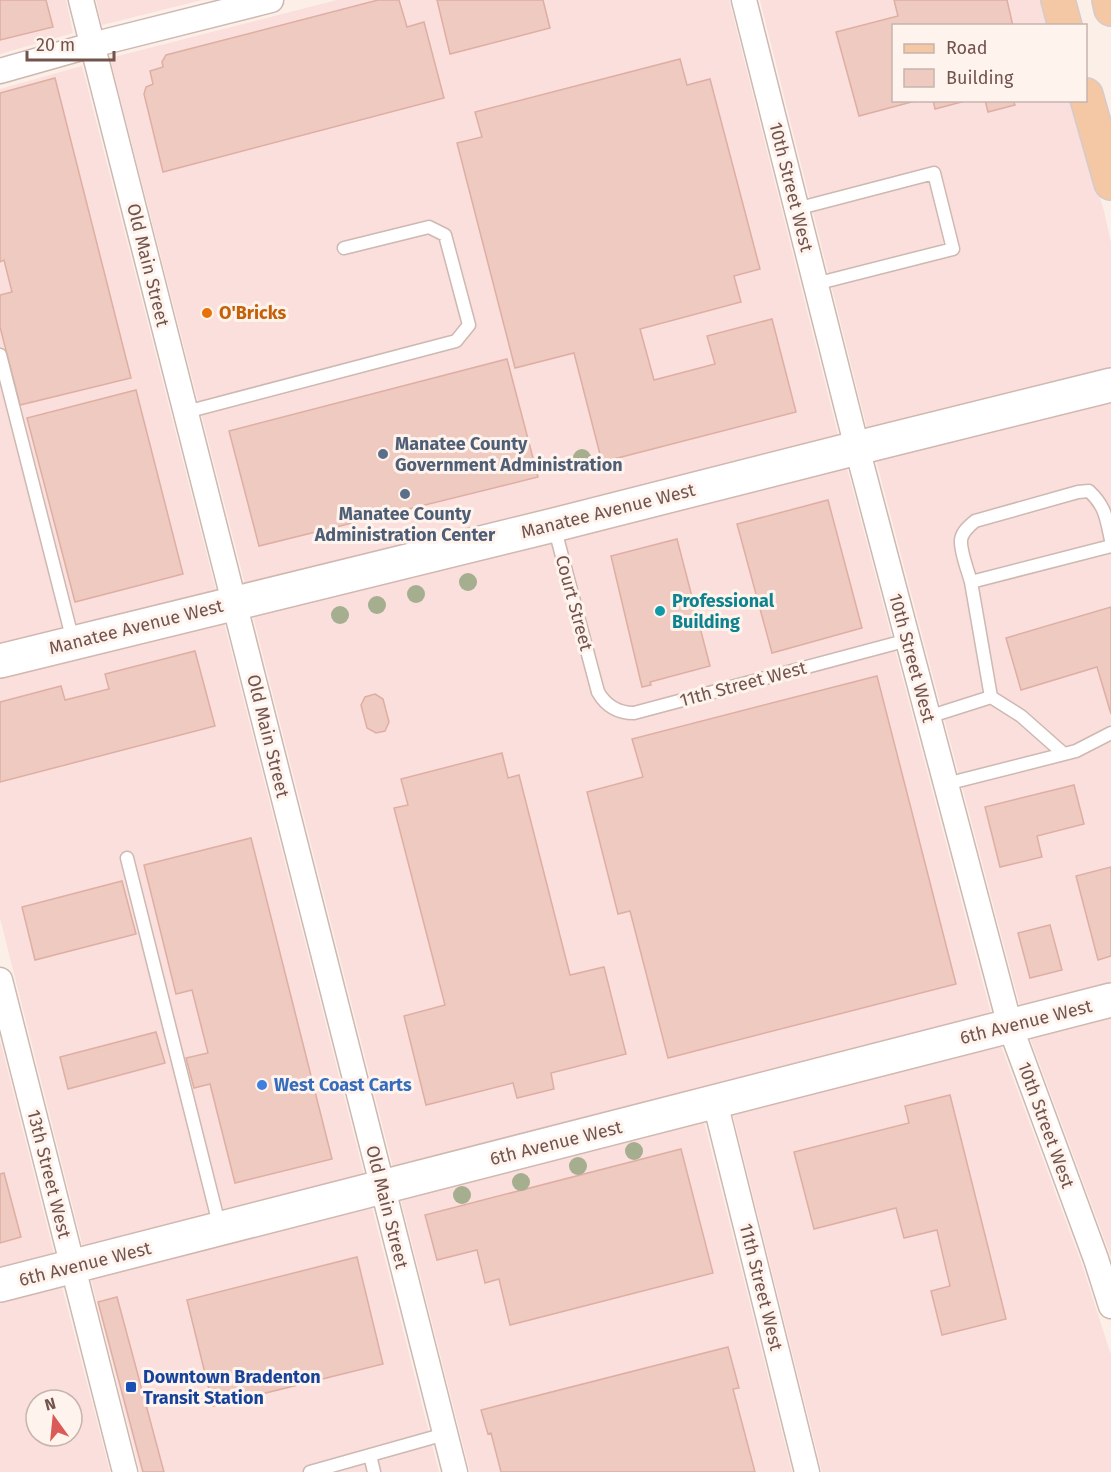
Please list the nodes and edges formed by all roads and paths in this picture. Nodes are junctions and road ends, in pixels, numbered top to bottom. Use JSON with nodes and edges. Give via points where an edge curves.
{"nodes":[{"id":1,"x":81,"y":0,"type":"edge"},
{"id":2,"x":271,"y":0,"type":"edge"},
{"id":3,"x":744,"y":0,"type":"edge"},
{"id":4,"x":1058,"y":0,"type":"edge"},
{"id":5,"x":1108,"y":0,"type":"edge"},
{"id":6,"x":1111,"y":9,"type":"edge"},
{"id":7,"x":1064,"y":24,"type":"edge"},
{"id":8,"x":92,"y":45,"type":"junction"},
{"id":9,"x":0,"y":71,"type":"edge"},
{"id":10,"x":1096,"y":108,"type":"edge"},
{"id":11,"x":1111,"y":183,"type":"edge"},
{"id":12,"x":796,"y":209,"type":"junction"},
{"id":13,"x":344,"y":248,"type":"dead end"},
{"id":14,"x":815,"y":284,"type":"junction"},
{"id":15,"x":0,"y":356,"type":"edge"},
{"id":16,"x":1111,"y":386,"type":"edge"},
{"id":17,"x":186,"y":412,"type":"junction"},
{"id":18,"x":857,"y":447,"type":"junction"},
{"id":19,"x":554,"y":525,"type":"junction"},
{"id":20,"x":1111,"y":540,"type":"edge"},
{"id":21,"x":1111,"y":546,"type":"edge"},
{"id":22,"x":971,"y":582,"type":"junction"},
{"id":23,"x":234,"y":603,"type":"junction"},
{"id":24,"x":908,"y":640,"type":"junction"},
{"id":25,"x":73,"y":643,"type":"junction"},
{"id":26,"x":0,"y":661,"type":"edge"},
{"id":27,"x":594,"y":680,"type":"joint"},
{"id":28,"x":990,"y":698,"type":"junction"},
{"id":29,"x":928,"y":717,"type":"junction"},
{"id":30,"x":1111,"y":733,"type":"edge"},
{"id":31,"x":1065,"y":754,"type":"junction"},
{"id":32,"x":946,"y":784,"type":"junction"},
{"id":33,"x":127,"y":858,"type":"dead end"},
{"id":34,"x":0,"y":980,"type":"edge"},
{"id":35,"x":1111,"y":1000,"type":"edge"},
{"id":36,"x":1010,"y":1026,"type":"junction"},
{"id":37,"x":715,"y":1102,"type":"junction"},
{"id":38,"x":383,"y":1188,"type":"junction"},
{"id":39,"x":221,"y":1229,"type":"junction"},
{"id":40,"x":73,"y":1267,"type":"junction"},
{"id":41,"x":0,"y":1285,"type":"edge"},
{"id":42,"x":1111,"y":1306,"type":"edge"},
{"id":43,"x":445,"y":1434,"type":"junction"},
{"id":44,"x":370,"y":1455,"type":"junction"},
{"id":45,"x":125,"y":1472,"type":"edge"},
{"id":46,"x":310,"y":1472,"type":"edge"},
{"id":47,"x":374,"y":1472,"type":"edge"},
{"id":48,"x":455,"y":1472,"type":"edge"},
{"id":49,"x":807,"y":1472,"type":"edge"}],
"edges":[{"from":1,"to":8,"type":"street","name":"Old Main Street"},
{"from":2,"to":8,"type":"street"},
{"from":3,"to":12,"type":"street","name":"10th Street West"},
{"from":4,"to":7,"type":"main road"},
{"from":5,"to":6,"type":"main road"},
{"from":8,"to":9,"type":"street"},
{"from":8,"to":17,"type":"street","name":"Old Main Street"},
{"from":10,"to":11,"type":"main road"},
{"from":12,"to":14,"type":"street","name":"10th Street West"},
{"from":12,"to":14,"type":"lane","via":[[934,173],[953,249]]},
{"from":13,"to":17,"type":"lane","via":[[429,227],[446,235],[469,325],[456,341]]},
{"from":14,"to":18,"type":"street","name":"10th Street West"},
{"from":15,"to":25,"type":"lane"},
{"from":16,"to":18,"type":"main road","name":"Manatee Avenue West"},
{"from":17,"to":23,"type":"street","name":"Old Main Street"},
{"from":18,"to":19,"type":"main road","name":"Manatee Avenue West"},
{"from":18,"to":24,"type":"street","name":"10th Street West"},
{"from":19,"to":23,"type":"main road","name":"Manatee Avenue West"},
{"from":19,"to":27,"type":"lane","name":"Court Street"},
{"from":20,"to":22,"type":"lane","via":[[1099,501],[1089,491],[975,521],[961,539]]},
{"from":21,"to":22,"type":"lane"},
{"from":22,"to":28,"type":"lane"},
{"from":23,"to":25,"type":"main road","name":"Manatee Avenue West"},
{"from":23,"to":38,"type":"street","name":"Old Main Street"},
{"from":24,"to":27,"type":"lane","name":"11th Street West","via":[[634,713],[608,706]]},
{"from":24,"to":29,"type":"street","name":"10th Street West"},
{"from":25,"to":26,"type":"main road","name":"Manatee Avenue West"},
{"from":28,"to":29,"type":"lane"},
{"from":28,"to":31,"type":"lane","via":[[1021,716]]},
{"from":29,"to":32,"type":"street","name":"10th Street West"},
{"from":30,"to":31,"type":"lane"},
{"from":31,"to":32,"type":"lane"},
{"from":32,"to":36,"type":"street","name":"10th Street West"},
{"from":33,"to":39,"type":"lane"},
{"from":34,"to":40,"type":"street","name":"13th Street West"},
{"from":35,"to":36,"type":"main road","name":"6th Avenue West"},
{"from":36,"to":37,"type":"main road","name":"6th Avenue West"},
{"from":36,"to":42,"type":"street","name":"10th Street West"},
{"from":37,"to":38,"type":"main road","name":"6th Avenue West"},
{"from":37,"to":49,"type":"street","name":"11th Street West"},
{"from":38,"to":39,"type":"main road","name":"6th Avenue West"},
{"from":38,"to":43,"type":"street","name":"Old Main Street"},
{"from":39,"to":40,"type":"main road","name":"6th Avenue West"},
{"from":40,"to":41,"type":"main road","name":"6th Avenue West"},
{"from":40,"to":45,"type":"street","name":"13th Street West"},
{"from":43,"to":44,"type":"lane"},
{"from":43,"to":48,"type":"street","name":"Old Main Street"},
{"from":44,"to":46,"type":"lane"},
{"from":44,"to":47,"type":"lane"}]}
